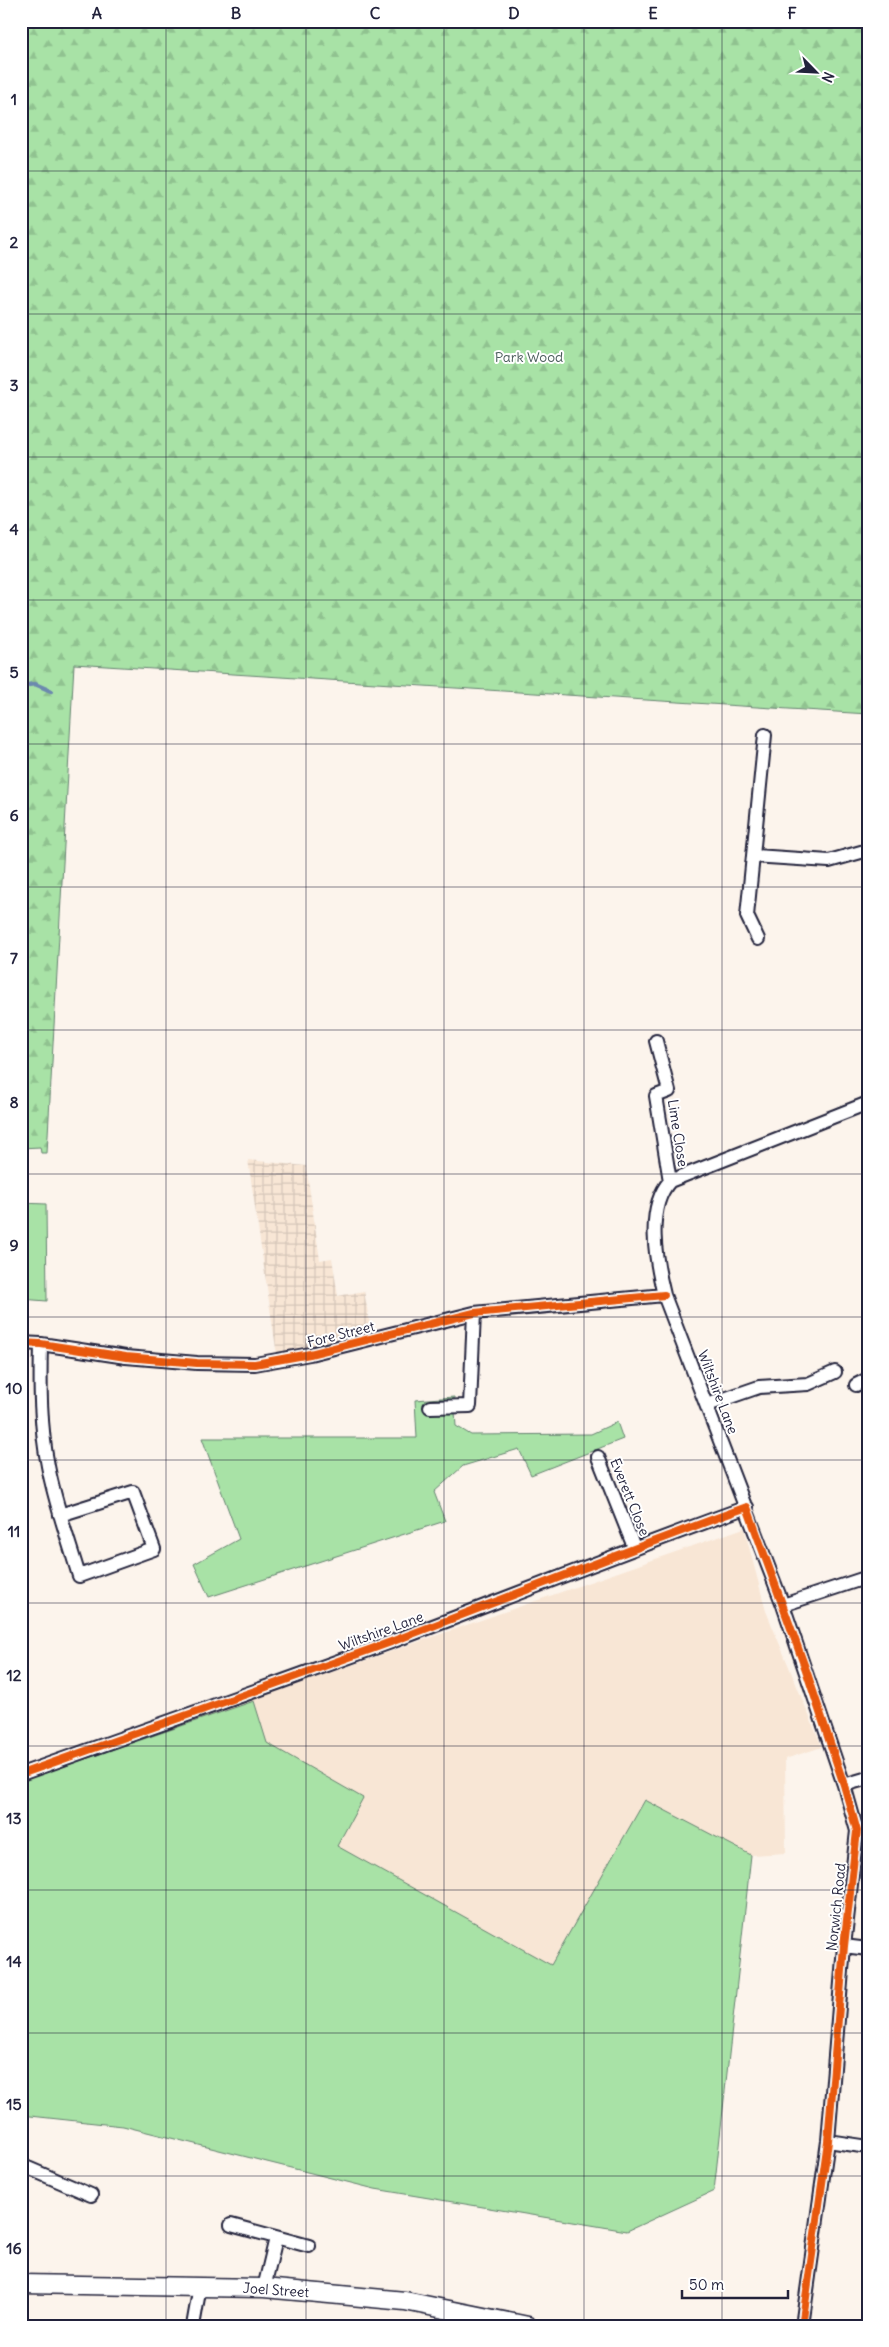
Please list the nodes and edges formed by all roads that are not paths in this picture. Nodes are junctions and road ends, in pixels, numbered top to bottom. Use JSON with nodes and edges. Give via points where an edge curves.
{"nodes":[{"id":1,"x":765,"y":735,"type":"dead end"},
{"id":2,"x":868,"y":850,"type":"edge"},
{"id":3,"x":754,"y":856,"type":"junction"},
{"id":4,"x":758,"y":938,"type":"dead end"},
{"id":5,"x":656,"y":1040,"type":"dead end"},
{"id":6,"x":868,"y":1103,"type":"edge"},
{"id":7,"x":670,"y":1180,"type":"junction"},
{"id":8,"x":664,"y":1295,"type":"junction"},
{"id":9,"x":474,"y":1313,"type":"junction"},
{"id":10,"x":21,"y":1343,"type":"edge"},
{"id":11,"x":41,"y":1344,"type":"junction"},
{"id":12,"x":835,"y":1372,"type":"dead end"},
{"id":13,"x":707,"y":1405,"type":"junction"},
{"id":14,"x":430,"y":1407,"type":"dead end"},
{"id":15,"x":598,"y":1457,"type":"dead end"},
{"id":16,"x":747,"y":1507,"type":"junction"},
{"id":17,"x":60,"y":1515,"type":"junction"},
{"id":18,"x":634,"y":1547,"type":"junction"},
{"id":19,"x":868,"y":1577,"type":"edge"},
{"id":20,"x":783,"y":1605,"type":"junction"},
{"id":21,"x":21,"y":1774,"type":"edge"},
{"id":22,"x":868,"y":1778,"type":"edge"},
{"id":23,"x":844,"y":1785,"type":"junction"},
{"id":24,"x":844,"y":1946,"type":"junction"},
{"id":25,"x":868,"y":1949,"type":"edge"},
{"id":26,"x":828,"y":2141,"type":"junction"},
{"id":27,"x":868,"y":2147,"type":"edge"},
{"id":28,"x":21,"y":2165,"type":"edge"},
{"id":29,"x":91,"y":2195,"type":"dead end"},
{"id":30,"x":231,"y":2225,"type":"dead end"},
{"id":31,"x":276,"y":2238,"type":"junction"},
{"id":32,"x":309,"y":2246,"type":"dead end"},
{"id":33,"x":21,"y":2284,"type":"edge"},
{"id":34,"x":200,"y":2286,"type":"junction"},
{"id":35,"x":264,"y":2288,"type":"junction"},
{"id":36,"x":193,"y":2326,"type":"edge"},
{"id":37,"x":528,"y":2326,"type":"edge"},
{"id":38,"x":802,"y":2326,"type":"edge"}],
"edges":[{"from":1,"to":3,"type":"street"},
{"from":2,"to":3,"type":"street","via":[[829,861]]},
{"from":3,"to":4,"type":"street","via":[[747,916]]},
{"from":5,"to":7,"type":"street","name":"Lime Close","via":[[668,1090],[656,1096]]},
{"from":6,"to":7,"type":"street"},
{"from":7,"to":8,"type":"street","name":"Wiltshire Lane","via":[[660,1194],[656,1211],[657,1267]]},
{"from":8,"to":9,"type":"street","name":"Fore Street"},
{"from":8,"to":13,"type":"street","name":"Wiltshire Lane"},
{"from":9,"to":11,"type":"street","name":"Fore Street","via":[[310,1354],[255,1364],[126,1357]]},
{"from":9,"to":14,"type":"street","via":[[470,1406]]},
{"from":10,"to":11,"type":"street","name":"Fore Street"},
{"from":11,"to":17,"type":"street","via":[[40,1386],[48,1464]]},
{"from":12,"to":13,"type":"street","via":[[808,1384],[759,1386]]},
{"from":13,"to":16,"type":"street","name":"Wiltshire Lane"},
{"from":15,"to":18,"type":"street","name":"Everett Close"},
{"from":16,"to":18,"type":"street","name":"Wiltshire Lane"},
{"from":16,"to":20,"type":"street","name":"Norwich Road"},
{"from":17,"to":17,"type":"street","via":[[133,1492],[154,1549],[79,1576]]},
{"from":18,"to":21,"type":"street","name":"Wiltshire Lane","via":[[390,1642]]},
{"from":19,"to":20,"type":"street"},
{"from":20,"to":23,"type":"street","name":"Norwich Road"},
{"from":22,"to":23,"type":"street"},
{"from":23,"to":24,"type":"street","name":"Norwich Road","via":[[857,1831]]},
{"from":24,"to":25,"type":"street"},
{"from":24,"to":26,"type":"street","name":"Norwich Road"},
{"from":26,"to":27,"type":"street"},
{"from":26,"to":38,"type":"street","name":"Norwich Road"},
{"from":28,"to":29,"type":"street"},
{"from":30,"to":31,"type":"street"},
{"from":31,"to":32,"type":"street"},
{"from":31,"to":35,"type":"street"},
{"from":33,"to":34,"type":"main road","name":"Joel Street"},
{"from":34,"to":35,"type":"main road","name":"Joel Street"},
{"from":34,"to":36,"type":"street"},
{"from":35,"to":37,"type":"main road","name":"Joel Street","via":[[405,2301]]}]}
